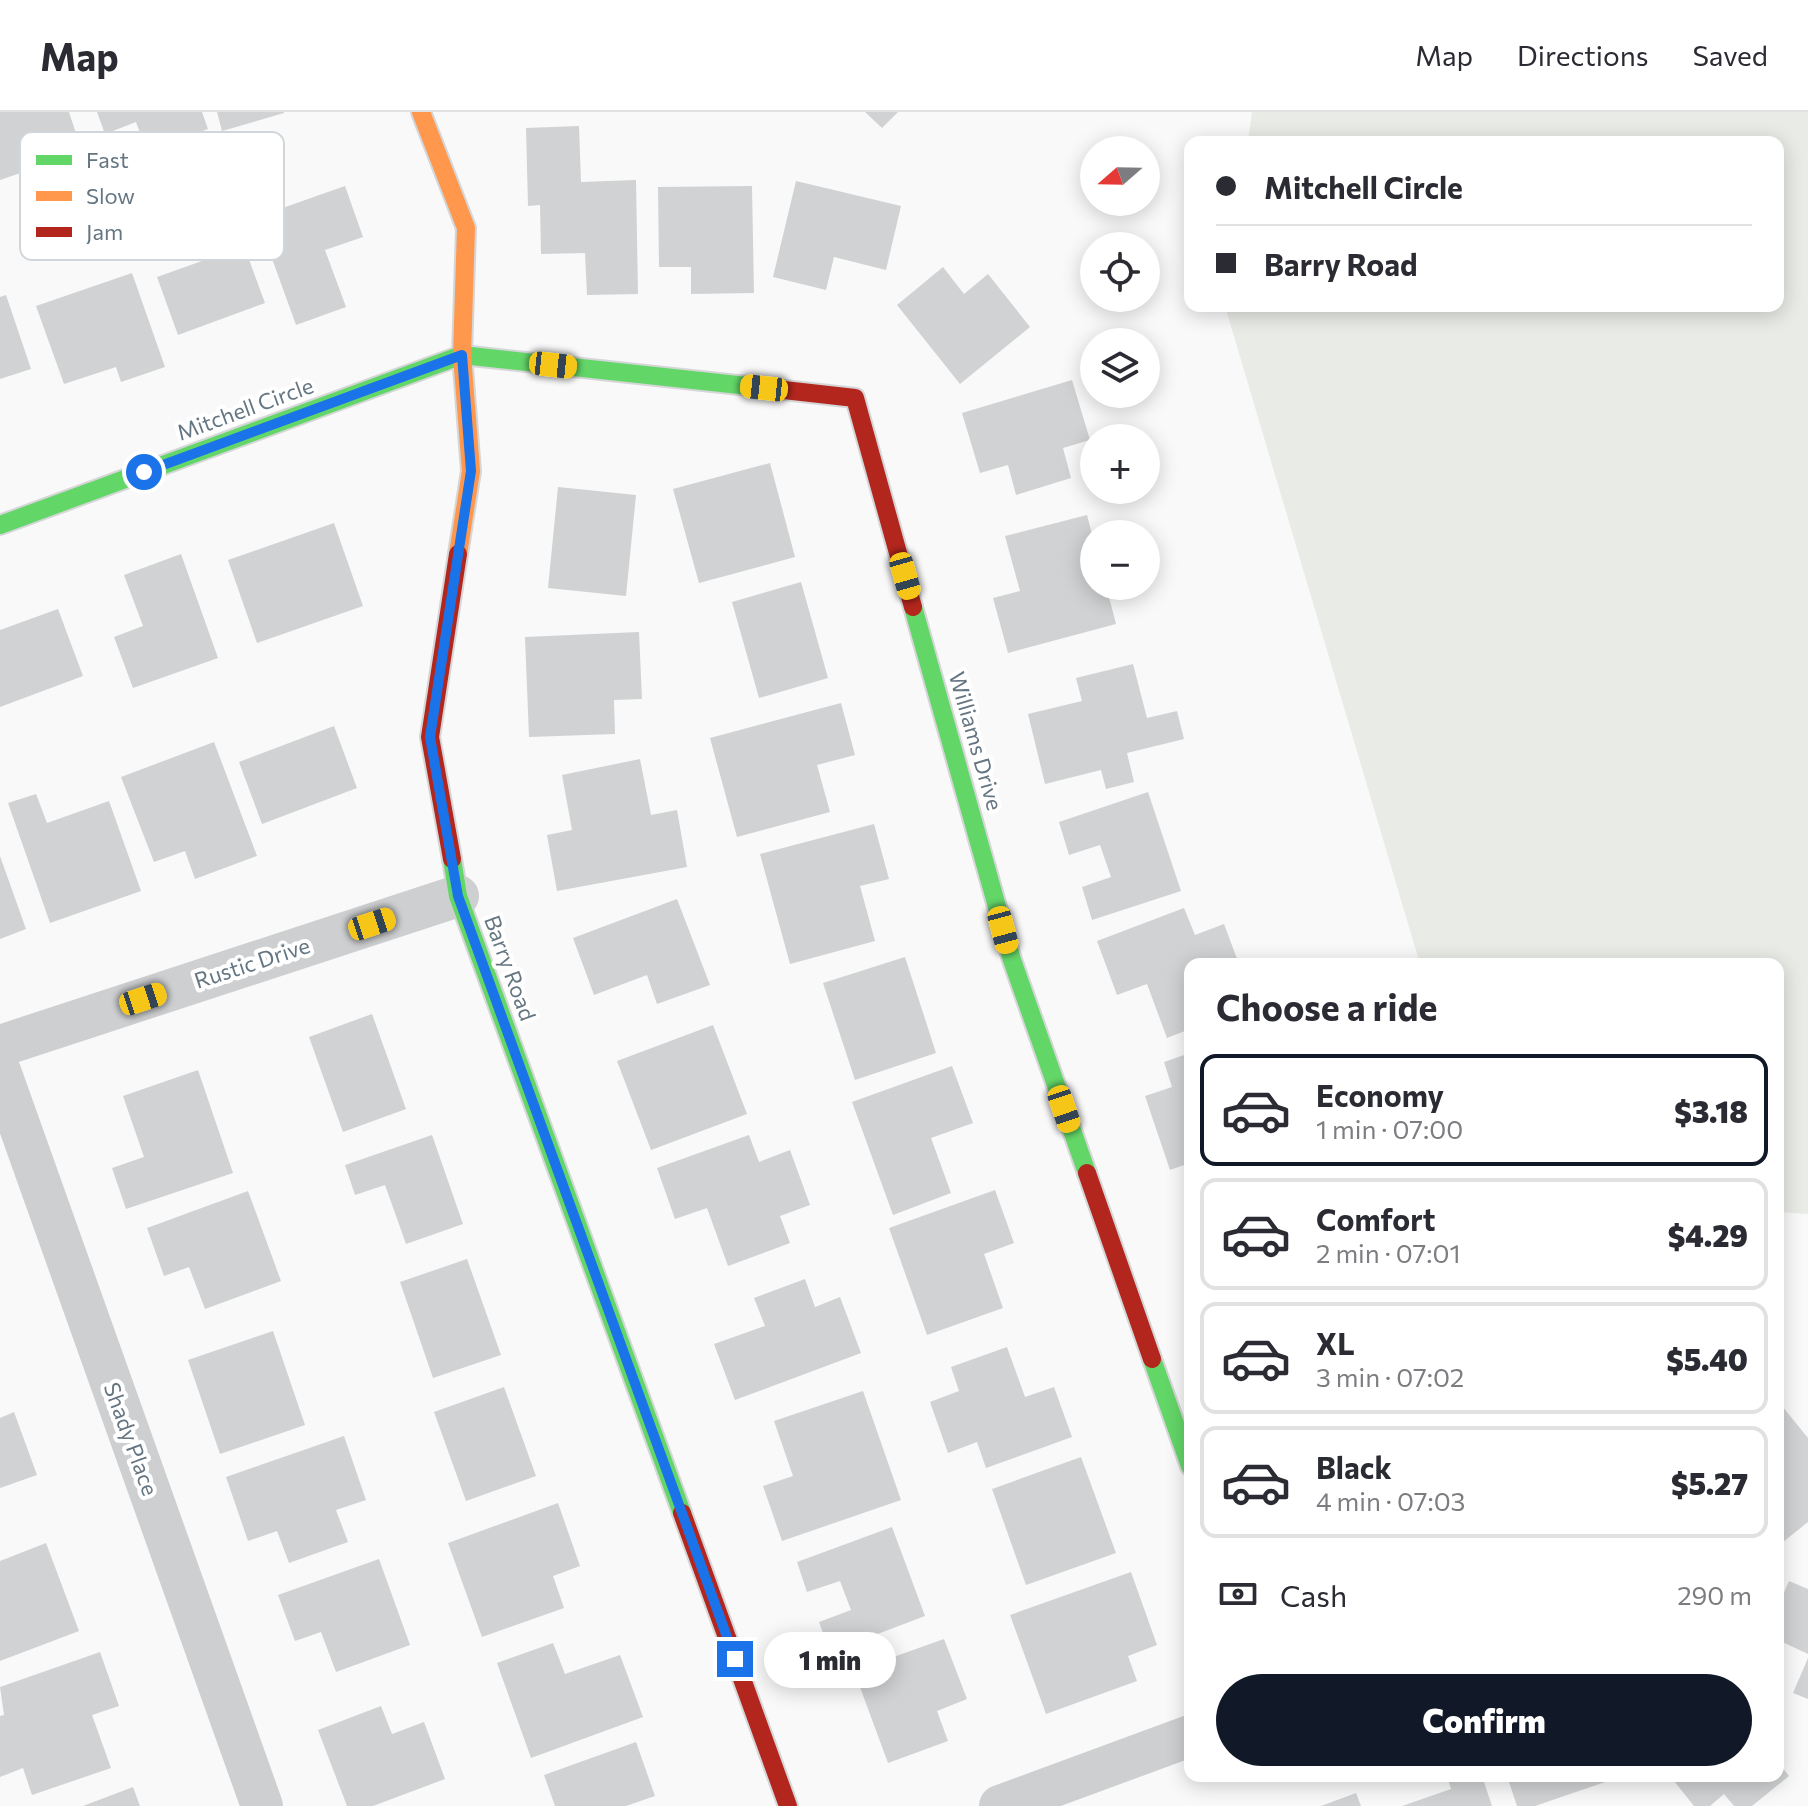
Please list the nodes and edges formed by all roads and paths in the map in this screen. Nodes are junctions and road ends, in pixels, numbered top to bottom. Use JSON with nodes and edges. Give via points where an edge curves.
{"nodes":[{"id":1,"x":421,"y":112,"type":"edge"},
{"id":2,"x":462,"y":355,"type":"junction"},
{"id":3,"x":0,"y":525,"type":"edge"},
{"id":4,"x":458,"y":896,"type":"junction"},
{"id":5,"x":0,"y":1046,"type":"edge"},
{"id":6,"x":0,"y":1071,"type":"edge"},
{"id":7,"x":1184,"y":1449,"type":"edge"},
{"id":8,"x":1184,"y":1738,"type":"edge"},
{"id":9,"x":262,"y":1806,"type":"edge"},
{"id":10,"x":788,"y":1806,"type":"edge"},
{"id":11,"x":1000,"y":1806,"type":"edge"}],
"edges":[{"from":1,"to":2,"type":"street","name":"Barry Road","via":[[466,228]]},
{"from":2,"to":3,"type":"street","name":"Mitchell Circle"},
{"from":2,"to":4,"type":"street","name":"Barry Road","via":[[471,471],[430,737]]},
{"from":2,"to":7,"type":"street","name":"Williams Drive","via":[[855,398],[1012,960]]},
{"from":4,"to":5,"type":"street","name":"Rustic Drive"},
{"from":4,"to":10,"type":"street","name":"Barry Road"},
{"from":6,"to":9,"type":"street","name":"Shady Place"},
{"from":8,"to":11,"type":"street"}]}
